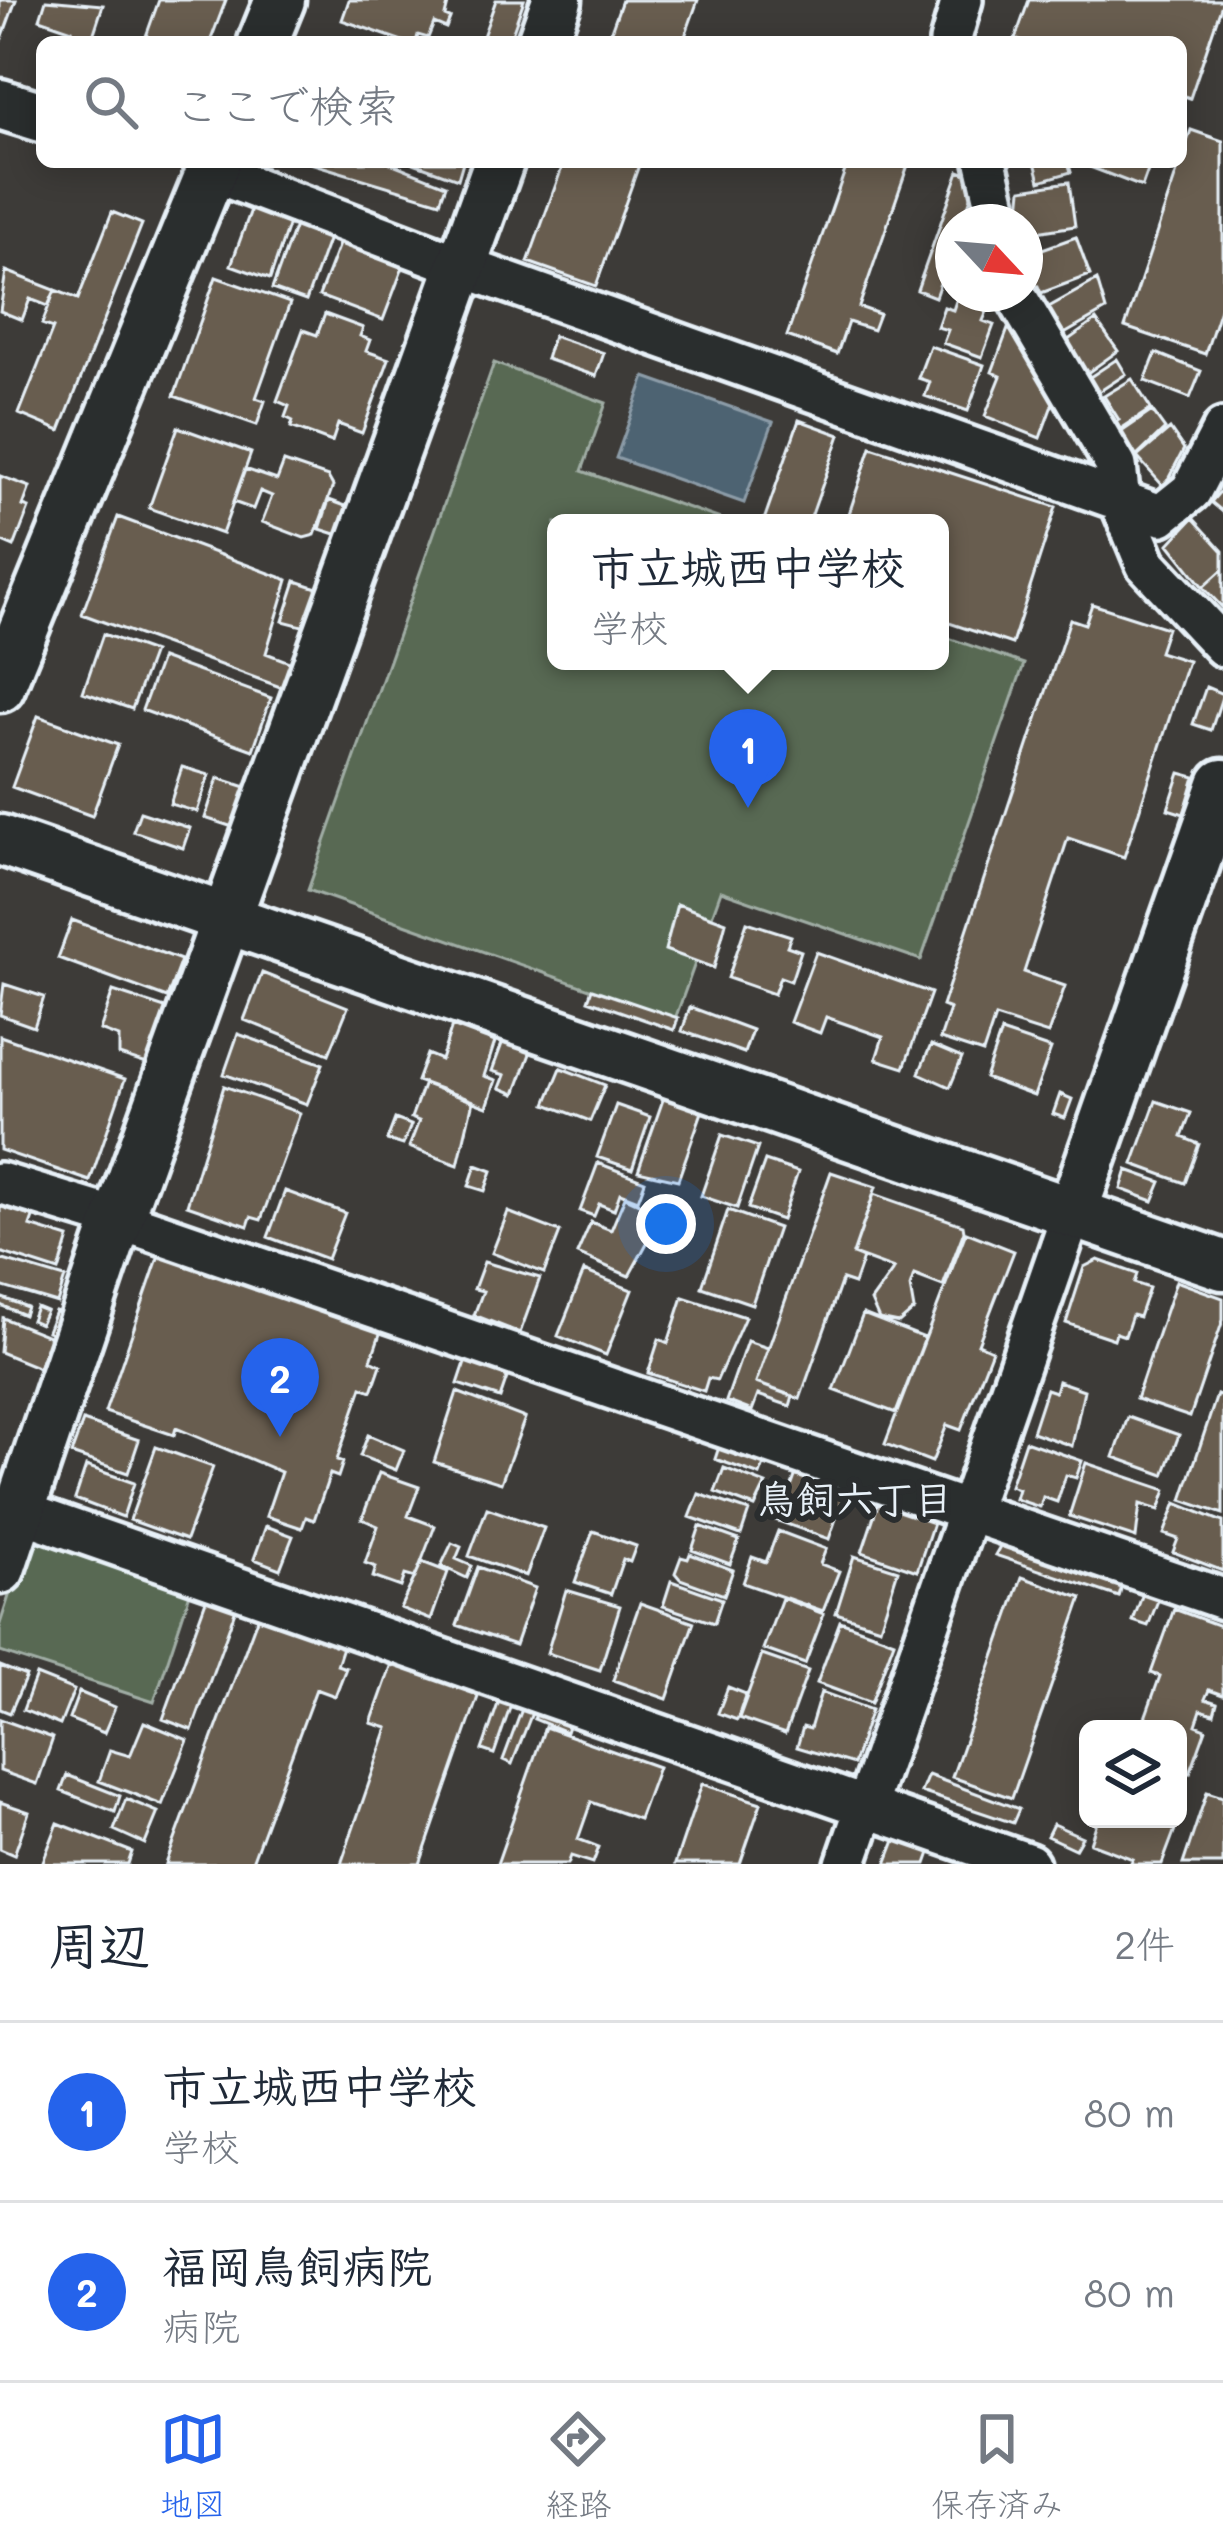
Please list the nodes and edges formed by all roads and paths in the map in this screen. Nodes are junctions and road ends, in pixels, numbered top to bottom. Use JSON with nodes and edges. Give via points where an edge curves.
{"nodes":[{"id":1,"x":280,"y":0,"type":"edge"},
{"id":2,"x":557,"y":0,"type":"edge"},
{"id":3,"x":962,"y":0,"type":"edge"},
{"id":4,"x":265,"y":36,"type":"edge"},
{"id":5,"x":544,"y":36,"type":"edge"},
{"id":6,"x":952,"y":36,"type":"edge"},
{"id":7,"x":0,"y":104,"type":"edge"},
{"id":8,"x":36,"y":115,"type":"edge"},
{"id":9,"x":202,"y":168,"type":"edge"},
{"id":10,"x":211,"y":168,"type":"edge"},
{"id":11,"x":497,"y":168,"type":"edge"},
{"id":12,"x":987,"y":168,"type":"edge"},
{"id":13,"x":996,"y":204,"type":"edge"},
{"id":14,"x":461,"y":266,"type":"junction"},
{"id":15,"x":1026,"y":312,"type":"edge"},
{"id":16,"x":1223,"y":429,"type":"edge"},
{"id":17,"x":1120,"y":501,"type":"junction"},
{"id":18,"x":1223,"y":646,"type":"edge"},
{"id":19,"x":0,"y":687,"type":"edge"},
{"id":20,"x":1223,"y":784,"type":"edge"},
{"id":21,"x":0,"y":840,"type":"edge"},
{"id":22,"x":228,"y":920,"type":"junction"},
{"id":23,"x":0,"y":1183,"type":"edge"},
{"id":24,"x":1072,"y":1213,"type":"junction"},
{"id":25,"x":118,"y":1219,"type":"junction"},
{"id":26,"x":1223,"y":1265,"type":"edge"},
{"id":27,"x":19,"y":1511,"type":"junction"},
{"id":28,"x":969,"y":1511,"type":"junction"},
{"id":29,"x":0,"y":1569,"type":"edge"},
{"id":30,"x":1223,"y":1599,"type":"edge"},
{"id":31,"x":865,"y":1807,"type":"junction"},
{"id":32,"x":846,"y":1864,"type":"edge"},
{"id":33,"x":1029,"y":1864,"type":"edge"}],
"edges":[{"from":1,"to":4,"type":"street"},
{"from":2,"to":5,"type":"street"},
{"from":3,"to":6,"type":"street"},
{"from":7,"to":8,"type":"street"},
{"from":9,"to":19,"type":"street"},
{"from":10,"to":14,"type":"street"},
{"from":11,"to":14,"type":"street"},
{"from":12,"to":13,"type":"street"},
{"from":14,"to":17,"type":"street"},
{"from":14,"to":22,"type":"street"},
{"from":15,"to":17,"type":"street","via":[[1116,466]]},
{"from":16,"to":17,"type":"street","via":[[1191,490],[1161,515]]},
{"from":17,"to":18,"type":"street","via":[[1146,564]]},
{"from":20,"to":24,"type":"street"},
{"from":21,"to":22,"type":"street"},
{"from":22,"to":24,"type":"street"},
{"from":22,"to":25,"type":"street"},
{"from":23,"to":25,"type":"street"},
{"from":24,"to":26,"type":"street"},
{"from":24,"to":28,"type":"street"},
{"from":25,"to":27,"type":"street"},
{"from":25,"to":28,"type":"street"},
{"from":27,"to":29,"type":"street"},
{"from":27,"to":31,"type":"street"},
{"from":28,"to":30,"type":"street"},
{"from":28,"to":31,"type":"street"},
{"from":31,"to":32,"type":"street"},
{"from":31,"to":33,"type":"street"}]}
